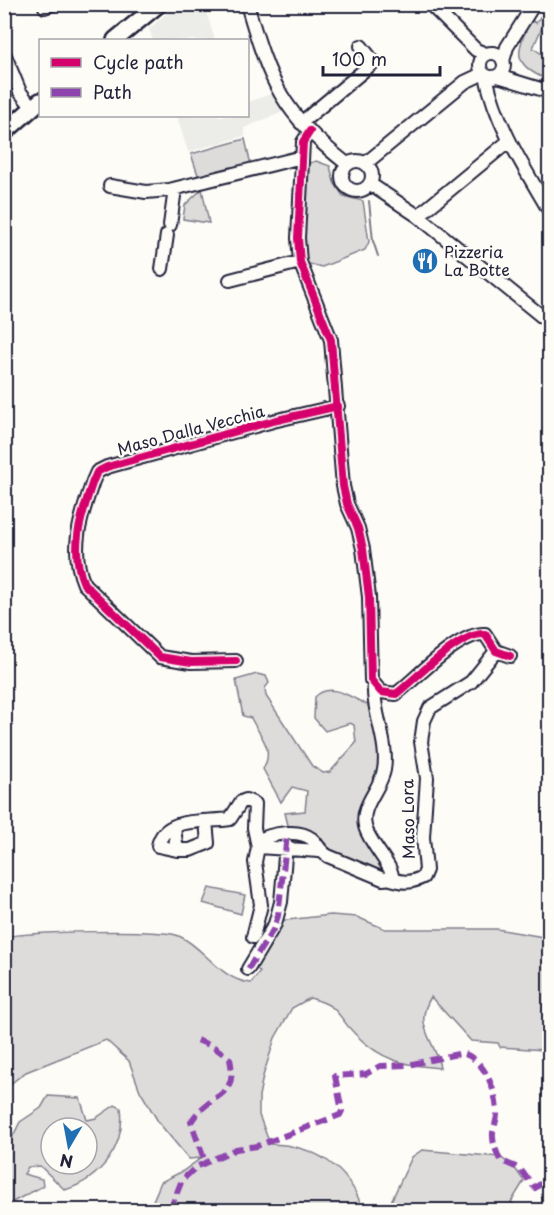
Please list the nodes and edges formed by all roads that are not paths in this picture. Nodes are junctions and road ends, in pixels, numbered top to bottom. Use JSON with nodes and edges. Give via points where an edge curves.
{"nodes":[{"id":1,"x":44,"y":4,"type":"edge"},
{"id":2,"x":52,"y":4,"type":"edge"},
{"id":3,"x":247,"y":4,"type":"edge"},
{"id":4,"x":430,"y":4,"type":"edge"},
{"id":5,"x":534,"y":4,"type":"edge"},
{"id":6,"x":158,"y":5,"type":"edge"},
{"id":7,"x":116,"y":39,"type":"edge"},
{"id":8,"x":361,"y":46,"type":"dead end"},
{"id":9,"x":4,"y":53,"type":"edge"},
{"id":10,"x":489,"y":67,"type":"junction"},
{"id":11,"x":549,"y":92,"type":"edge"},
{"id":12,"x":37,"y":105,"type":"edge"},
{"id":13,"x":305,"y":127,"type":"junction"},
{"id":14,"x":4,"y":133,"type":"edge"},
{"id":15,"x":509,"y":141,"type":"junction"},
{"id":16,"x":303,"y":157,"type":"junction"},
{"id":17,"x":366,"y":163,"type":"junction"},
{"id":18,"x":347,"y":164,"type":"junction"},
{"id":19,"x":370,"y":184,"type":"junction"},
{"id":20,"x":110,"y":186,"type":"dead end"},
{"id":21,"x":175,"y":189,"type":"junction"},
{"id":22,"x":549,"y":212,"type":"edge"},
{"id":23,"x":418,"y":216,"type":"junction"},
{"id":24,"x":300,"y":262,"type":"junction"},
{"id":25,"x":162,"y":269,"type":"dead end"},
{"id":26,"x":230,"y":280,"type":"dead end"},
{"id":27,"x":549,"y":323,"type":"edge"},
{"id":28,"x":338,"y":406,"type":"junction"},
{"id":29,"x":496,"y":651,"type":"junction"},
{"id":30,"x":510,"y":656,"type":"dead end"},
{"id":31,"x":236,"y":661,"type":"dead end"},
{"id":32,"x":374,"y":683,"type":"junction"},
{"id":33,"x":206,"y":820,"type":"junction"},
{"id":34,"x":174,"y":828,"type":"junction"},
{"id":35,"x":287,"y":835,"type":"junction"},
{"id":36,"x":257,"y":844,"type":"junction"},
{"id":37,"x":177,"y":850,"type":"junction"},
{"id":38,"x":285,"y":850,"type":"junction"},
{"id":39,"x":319,"y":851,"type":"junction"},
{"id":40,"x":391,"y":879,"type":"junction"},
{"id":41,"x":253,"y":938,"type":"dead end"},
{"id":42,"x":248,"y":969,"type":"dead end"}],
"edges":[{"from":1,"to":2,"type":"street"},
{"from":3,"to":13,"type":"street","via":[[272,81]]},
{"from":4,"to":10,"type":"street"},
{"from":5,"to":10,"type":"street","via":[[507,47]]},
{"from":6,"to":7,"type":"main road"},
{"from":8,"to":13,"type":"street","via":[[374,62]]},
{"from":9,"to":12,"type":"street","via":[[20,92]]},
{"from":10,"to":11,"type":"street"},
{"from":10,"to":15,"type":"street","via":[[489,93]]},
{"from":10,"to":17,"type":"street"},
{"from":12,"to":14,"type":"main road"},
{"from":13,"to":16,"type":"street"},
{"from":13,"to":18,"type":"street"},
{"from":15,"to":22,"type":"street"},
{"from":15,"to":23,"type":"street"},
{"from":16,"to":21,"type":"street"},
{"from":16,"to":24,"type":"street"},
{"from":17,"to":18,"type":"street","via":[[357,160]]},
{"from":17,"to":19,"type":"street","via":[[373,176]]},
{"from":18,"to":19,"type":"street","via":[[342,173],[347,188],[362,191]]},
{"from":19,"to":23,"type":"street"},
{"from":20,"to":21,"type":"street","via":[[153,193]]},
{"from":21,"to":25,"type":"street"},
{"from":23,"to":27,"type":"street"},
{"from":24,"to":26,"type":"street"},
{"from":24,"to":28,"type":"street","via":[[331,340]]},
{"from":28,"to":31,"type":"street","name":"Maso Dalla Vecchia","via":[[107,467],[97,472],[93,481],[75,544],[84,584],[160,657],[191,662]]},
{"from":28,"to":32,"type":"street","via":[[343,486],[358,528],[368,588],[369,668]]},
{"from":29,"to":30,"type":"street"},
{"from":29,"to":32,"type":"street","via":[[485,634],[477,634],[396,693],[381,692]]},
{"from":29,"to":40,"type":"street","name":"Maso Lora","via":[[471,682],[430,708],[424,721],[421,742],[427,778],[423,837],[426,870],[416,881]]},
{"from":32,"to":40,"type":"street","via":[[384,769],[363,820],[369,839],[393,875]]},
{"from":33,"to":34,"type":"street"},
{"from":33,"to":36,"type":"street","via":[[230,819],[241,802],[252,801]]},
{"from":33,"to":37,"type":"street","via":[[207,844]]},
{"from":34,"to":37,"type":"street"},
{"from":34,"to":37,"type":"street","via":[[165,832],[158,846]]},
{"from":35,"to":36,"type":"street"},
{"from":35,"to":38,"type":"street"},
{"from":35,"to":39,"type":"street","via":[[303,834],[313,840]]},
{"from":36,"to":38,"type":"street"},
{"from":36,"to":41,"type":"street","via":[[255,862],[261,905]]},
{"from":38,"to":39,"type":"street"},
{"from":38,"to":42,"type":"street","via":[[275,924]]},
{"from":39,"to":40,"type":"street"}]}
